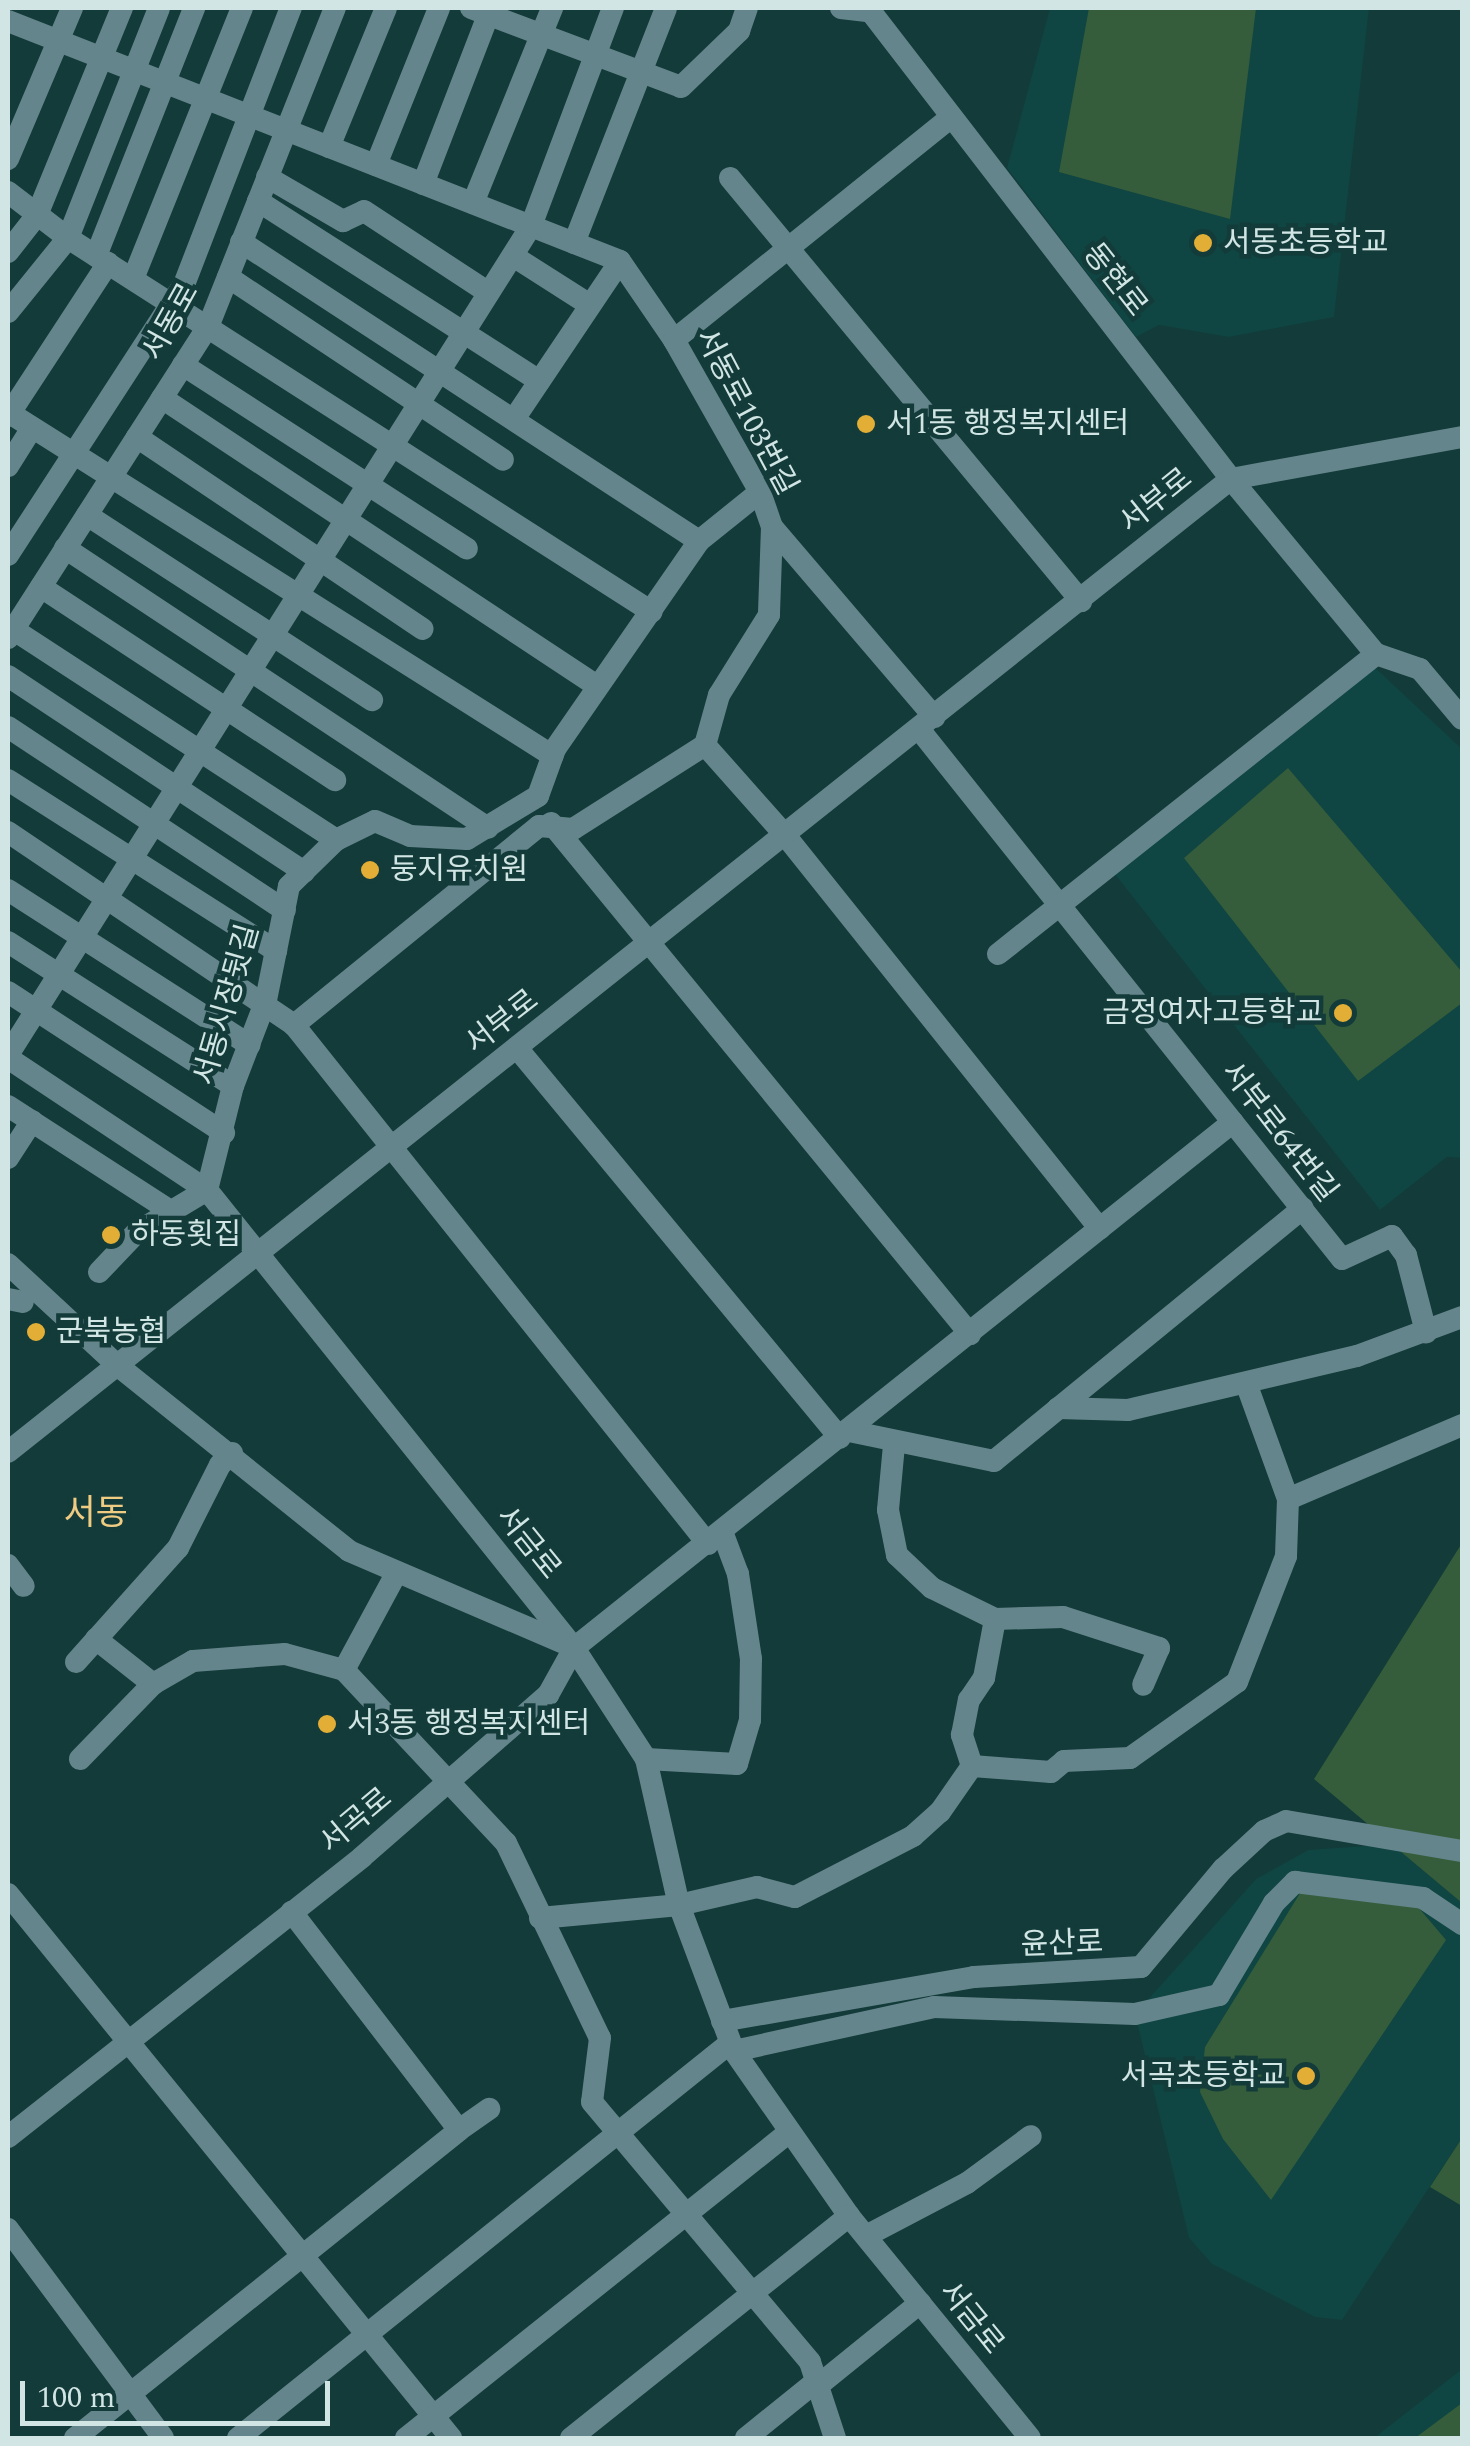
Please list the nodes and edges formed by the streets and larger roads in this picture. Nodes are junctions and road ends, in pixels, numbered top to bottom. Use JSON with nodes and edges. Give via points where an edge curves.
{"nodes":[{"id":1,"x":72,"y":8,"type":"edge"},
{"id":2,"x":122,"y":8,"type":"edge"},
{"id":3,"x":159,"y":8,"type":"edge"},
{"id":4,"x":194,"y":8,"type":"edge"},
{"id":5,"x":242,"y":8,"type":"edge"},
{"id":6,"x":290,"y":8,"type":"edge"},
{"id":7,"x":335,"y":8,"type":"edge"},
{"id":8,"x":386,"y":8,"type":"edge"},
{"id":9,"x":439,"y":8,"type":"edge"},
{"id":10,"x":552,"y":8,"type":"edge"},
{"id":11,"x":613,"y":8,"type":"edge"},
{"id":12,"x":666,"y":8,"type":"edge"},
{"id":13,"x":747,"y":8,"type":"edge"},
{"id":14,"x":842,"y":8,"type":"edge"},
{"id":15,"x":867,"y":9,"type":"edge"},
{"id":16,"x":483,"y":10,"type":"edge"},
{"id":17,"x":14,"y":22,"type":"edge"},
{"id":18,"x":541,"y":34,"type":"junction"},
{"id":19,"x":58,"y":41,"type":"junction"},
{"id":20,"x":594,"y":54,"type":"junction"},
{"id":21,"x":102,"y":58,"type":"junction"},
{"id":22,"x":133,"y":70,"type":"junction"},
{"id":23,"x":641,"y":72,"type":"junction"},
{"id":24,"x":164,"y":82,"type":"junction"},
{"id":25,"x":205,"y":98,"type":"junction"},
{"id":26,"x":250,"y":116,"type":"junction"},
{"id":27,"x":951,"y":118,"type":"junction"},
{"id":28,"x":286,"y":130,"type":"junction"},
{"id":29,"x":330,"y":147,"type":"junction"},
{"id":30,"x":8,"y":159,"type":"edge"},
{"id":31,"x":376,"y":165,"type":"junction"},
{"id":32,"x":267,"y":178,"type":"junction"},
{"id":33,"x":730,"y":178,"type":"dead end"},
{"id":34,"x":424,"y":184,"type":"junction"},
{"id":35,"x":8,"y":192,"type":"edge"},
{"id":36,"x":258,"y":201,"type":"junction"},
{"id":37,"x":473,"y":203,"type":"junction"},
{"id":38,"x":38,"y":215,"type":"junction"},
{"id":39,"x":532,"y":226,"type":"junction"},
{"id":40,"x":68,"y":238,"type":"junction"},
{"id":41,"x":241,"y":242,"type":"junction"},
{"id":42,"x":574,"y":243,"type":"junction"},
{"id":43,"x":790,"y":248,"type":"junction"},
{"id":44,"x":8,"y":252,"type":"edge"},
{"id":45,"x":512,"y":256,"type":"junction"},
{"id":46,"x":102,"y":259,"type":"junction"},
{"id":47,"x":620,"y":261,"type":"junction"},
{"id":48,"x":228,"y":277,"type":"junction"},
{"id":49,"x":133,"y":279,"type":"junction"},
{"id":50,"x":489,"y":293,"type":"junction"},
{"id":51,"x":171,"y":303,"type":"junction"},
{"id":52,"x":590,"y":305,"type":"junction"},
{"id":53,"x":8,"y":312,"type":"edge"},
{"id":54,"x":208,"y":326,"type":"junction"},
{"id":55,"x":464,"y":332,"type":"junction"},
{"id":56,"x":674,"y":340,"type":"junction"},
{"id":57,"x":183,"y":364,"type":"junction"},
{"id":58,"x":440,"y":370,"type":"junction"},
{"id":59,"x":540,"y":381,"type":"junction"},
{"id":60,"x":162,"y":398,"type":"junction"},
{"id":61,"x":418,"y":406,"type":"junction"},
{"id":62,"x":8,"y":414,"type":"edge"},
{"id":63,"x":514,"y":419,"type":"junction"},
{"id":64,"x":32,"y":428,"type":"junction"},
{"id":65,"x":137,"y":436,"type":"junction"},
{"id":66,"x":1462,"y":436,"type":"edge"},
{"id":67,"x":394,"y":443,"type":"junction"},
{"id":68,"x":73,"y":454,"type":"junction"},
{"id":69,"x":503,"y":460,"type":"dead end"},
{"id":70,"x":8,"y":466,"type":"edge"},
{"id":71,"x":110,"y":478,"type":"junction"},
{"id":72,"x":1231,"y":479,"type":"junction"},
{"id":73,"x":368,"y":485,"type":"junction"},
{"id":74,"x":760,"y":492,"type":"junction"},
{"id":75,"x":87,"y":515,"type":"junction"},
{"id":76,"x":345,"y":521,"type":"junction"},
{"id":77,"x":772,"y":527,"type":"junction"},
{"id":78,"x":698,"y":541,"type":"junction"},
{"id":79,"x":65,"y":548,"type":"junction"},
{"id":80,"x":467,"y":550,"type":"dead end"},
{"id":81,"x":8,"y":555,"type":"edge"},
{"id":82,"x":322,"y":557,"type":"junction"},
{"id":83,"x":40,"y":587,"type":"junction"},
{"id":84,"x":299,"y":594,"type":"junction"},
{"id":85,"x":1081,"y":601,"type":"junction"},
{"id":86,"x":652,"y":612,"type":"junction"},
{"id":87,"x":423,"y":629,"type":"dead end"},
{"id":88,"x":9,"y":631,"type":"edge"},
{"id":89,"x":273,"y":635,"type":"junction"},
{"id":90,"x":1376,"y":654,"type":"junction"},
{"id":91,"x":249,"y":673,"type":"junction"},
{"id":92,"x":8,"y":676,"type":"edge"},
{"id":93,"x":598,"y":686,"type":"junction"},
{"id":94,"x":372,"y":700,"type":"dead end"},
{"id":95,"x":227,"y":708,"type":"junction"},
{"id":96,"x":1462,"y":719,"type":"edge"},
{"id":97,"x":927,"y":723,"type":"junction"},
{"id":98,"x":8,"y":728,"type":"edge"},
{"id":99,"x":705,"y":745,"type":"junction"},
{"id":100,"x":200,"y":751,"type":"junction"},
{"id":101,"x":553,"y":756,"type":"junction"},
{"id":102,"x":8,"y":780,"type":"edge"},
{"id":103,"x":336,"y":780,"type":"dead end"},
{"id":104,"x":177,"y":787,"type":"junction"},
{"id":105,"x":538,"y":796,"type":"junction"},
{"id":106,"x":153,"y":824,"type":"junction"},
{"id":107,"x":488,"y":828,"type":"junction"},
{"id":108,"x":556,"y":828,"type":"junction"},
{"id":109,"x":8,"y":832,"type":"edge"},
{"id":110,"x":785,"y":835,"type":"junction"},
{"id":111,"x":336,"y":840,"type":"junction"},
{"id":112,"x":131,"y":859,"type":"junction"},
{"id":113,"x":304,"y":872,"type":"junction"},
{"id":114,"x":8,"y":890,"type":"edge"},
{"id":115,"x":108,"y":896,"type":"junction"},
{"id":116,"x":1065,"y":907,"type":"junction"},
{"id":117,"x":284,"y":910,"type":"junction"},
{"id":118,"x":81,"y":939,"type":"junction"},
{"id":119,"x":8,"y":942,"type":"edge"},
{"id":120,"x":649,"y":943,"type":"junction"},
{"id":121,"x":276,"y":951,"type":"junction"},
{"id":122,"x":998,"y":954,"type":"dead end"},
{"id":123,"x":58,"y":974,"type":"junction"},
{"id":124,"x":8,"y":992,"type":"edge"},
{"id":125,"x":266,"y":1000,"type":"junction"},
{"id":126,"x":36,"y":1010,"type":"junction"},
{"id":127,"x":294,"y":1024,"type":"junction"},
{"id":128,"x":248,"y":1045,"type":"junction"},
{"id":129,"x":518,"y":1048,"type":"junction"},
{"id":130,"x":8,"y":1056,"type":"edge"},
{"id":131,"x":233,"y":1086,"type":"junction"},
{"id":132,"x":8,"y":1106,"type":"edge"},
{"id":133,"x":32,"y":1122,"type":"junction"},
{"id":134,"x":1233,"y":1122,"type":"junction"},
{"id":135,"x":224,"y":1134,"type":"junction"},
{"id":136,"x":391,"y":1148,"type":"junction"},
{"id":137,"x":8,"y":1158,"type":"edge"},
{"id":138,"x":206,"y":1190,"type":"junction"},
{"id":139,"x":1304,"y":1208,"type":"junction"},
{"id":140,"x":170,"y":1211,"type":"junction"},
{"id":141,"x":1100,"y":1229,"type":"junction"},
{"id":142,"x":259,"y":1256,"type":"junction"},
{"id":143,"x":8,"y":1264,"type":"edge"},
{"id":144,"x":98,"y":1272,"type":"dead end"},
{"id":145,"x":1462,"y":1317,"type":"edge"},
{"id":146,"x":1426,"y":1332,"type":"junction"},
{"id":147,"x":970,"y":1334,"type":"junction"},
{"id":148,"x":117,"y":1365,"type":"junction"},
{"id":149,"x":1246,"y":1383,"type":"junction"},
{"id":150,"x":1058,"y":1408,"type":"junction"},
{"id":151,"x":1462,"y":1425,"type":"edge"},
{"id":152,"x":845,"y":1434,"type":"junction"},
{"id":153,"x":894,"y":1445,"type":"junction"},
{"id":154,"x":8,"y":1452,"type":"edge"},
{"id":155,"x":232,"y":1453,"type":"junction"},
{"id":156,"x":1288,"y":1499,"type":"junction"},
{"id":157,"x":716,"y":1539,"type":"junction"},
{"id":158,"x":396,"y":1574,"type":"junction"},
{"id":159,"x":995,"y":1618,"type":"junction"},
{"id":160,"x":96,"y":1639,"type":"junction"},
{"id":161,"x":574,"y":1648,"type":"junction"},
{"id":162,"x":76,"y":1662,"type":"dead end"},
{"id":163,"x":344,"y":1670,"type":"junction"},
{"id":164,"x":153,"y":1684,"type":"junction"},
{"id":165,"x":1143,"y":1685,"type":"dead end"},
{"id":166,"x":80,"y":1759,"type":"dead end"},
{"id":167,"x":646,"y":1759,"type":"junction"},
{"id":168,"x":972,"y":1766,"type":"junction"},
{"id":169,"x":448,"y":1780,"type":"junction"},
{"id":170,"x":1462,"y":1851,"type":"edge"},
{"id":171,"x":8,"y":1894,"type":"edge"},
{"id":172,"x":679,"y":1905,"type":"junction"},
{"id":173,"x":292,"y":1912,"type":"junction"},
{"id":174,"x":540,"y":1918,"type":"junction"},
{"id":175,"x":1462,"y":1924,"type":"edge"},
{"id":176,"x":729,"y":2038,"type":"junction"},
{"id":177,"x":127,"y":2042,"type":"junction"},
{"id":178,"x":489,"y":2110,"type":"dead end"},
{"id":179,"x":459,"y":2130,"type":"junction"},
{"id":180,"x":790,"y":2132,"type":"junction"},
{"id":181,"x":618,"y":2133,"type":"junction"},
{"id":182,"x":1031,"y":2136,"type":"dead end"},
{"id":183,"x":8,"y":2137,"type":"edge"},
{"id":184,"x":687,"y":2214,"type":"junction"},
{"id":185,"x":849,"y":2216,"type":"junction"},
{"id":186,"x":8,"y":2229,"type":"edge"},
{"id":187,"x":866,"y":2236,"type":"junction"},
{"id":188,"x":302,"y":2256,"type":"junction"},
{"id":189,"x":753,"y":2293,"type":"junction"},
{"id":190,"x":920,"y":2304,"type":"junction"},
{"id":191,"x":367,"y":2335,"type":"junction"},
{"id":192,"x":819,"y":2382,"type":"junction"},
{"id":193,"x":132,"y":2393,"type":"junction"},
{"id":194,"x":433,"y":2416,"type":"junction"},
{"id":195,"x":75,"y":2438,"type":"edge"},
{"id":196,"x":163,"y":2438,"type":"edge"},
{"id":197,"x":238,"y":2438,"type":"edge"},
{"id":198,"x":406,"y":2438,"type":"edge"},
{"id":199,"x":451,"y":2438,"type":"edge"},
{"id":200,"x":571,"y":2438,"type":"edge"},
{"id":201,"x":746,"y":2438,"type":"edge"},
{"id":202,"x":835,"y":2438,"type":"edge"},
{"id":203,"x":1030,"y":2438,"type":"edge"}],
"edges":[{"from":1,"to":19,"type":"street"},
{"from":2,"to":21,"type":"street"},
{"from":3,"to":22,"type":"street"},
{"from":4,"to":24,"type":"street"},
{"from":5,"to":25,"type":"street"},
{"from":6,"to":26,"type":"street"},
{"from":7,"to":28,"type":"street","name":"서동로"},
{"from":8,"to":29,"type":"street"},
{"from":9,"to":31,"type":"street"},
{"from":10,"to":18,"type":"street"},
{"from":11,"to":20,"type":"street"},
{"from":12,"to":23,"type":"street"},
{"from":13,"to":23,"type":"street","via":[[739,31],[681,86]]},
{"from":14,"to":15,"type":"street"},
{"from":15,"to":27,"type":"street","name":"동현로"},
{"from":16,"to":18,"type":"street"},
{"from":16,"to":34,"type":"street"},
{"from":17,"to":19,"type":"street"},
{"from":18,"to":20,"type":"street"},
{"from":18,"to":37,"type":"street"},
{"from":19,"to":21,"type":"street"},
{"from":19,"to":30,"type":"street"},
{"from":20,"to":23,"type":"street"},
{"from":20,"to":39,"type":"street"},
{"from":21,"to":22,"type":"street"},
{"from":21,"to":38,"type":"street"},
{"from":22,"to":24,"type":"street"},
{"from":22,"to":40,"type":"street"},
{"from":23,"to":42,"type":"street"},
{"from":24,"to":25,"type":"street"},
{"from":24,"to":46,"type":"street"},
{"from":25,"to":26,"type":"street"},
{"from":25,"to":49,"type":"street"},
{"from":26,"to":28,"type":"street"},
{"from":26,"to":51,"type":"street"},
{"from":27,"to":43,"type":"street"},
{"from":27,"to":72,"type":"street","name":"동현로"},
{"from":28,"to":29,"type":"street"},
{"from":28,"to":32,"type":"street","name":"서동로"},
{"from":29,"to":31,"type":"street"},
{"from":31,"to":34,"type":"street"},
{"from":32,"to":36,"type":"street","name":"서동로"},
{"from":32,"to":50,"type":"street","via":[[343,221],[364,212]]},
{"from":33,"to":43,"type":"street"},
{"from":34,"to":37,"type":"street"},
{"from":35,"to":38,"type":"street"},
{"from":36,"to":41,"type":"street","name":"서동로"},
{"from":36,"to":55,"type":"street"},
{"from":37,"to":39,"type":"street"},
{"from":38,"to":40,"type":"street"},
{"from":38,"to":44,"type":"street"},
{"from":39,"to":42,"type":"street"},
{"from":39,"to":45,"type":"street"},
{"from":40,"to":46,"type":"street"},
{"from":40,"to":53,"type":"street"},
{"from":41,"to":48,"type":"street","name":"서동로"},
{"from":41,"to":58,"type":"street"},
{"from":42,"to":47,"type":"street"},
{"from":43,"to":56,"type":"street"},
{"from":43,"to":85,"type":"street"},
{"from":45,"to":50,"type":"street"},
{"from":45,"to":52,"type":"street"},
{"from":46,"to":49,"type":"street"},
{"from":46,"to":62,"type":"street"},
{"from":47,"to":52,"type":"street"},
{"from":47,"to":56,"type":"street","name":"서동로103번길"},
{"from":48,"to":54,"type":"street","name":"서동로"},
{"from":48,"to":61,"type":"street"},
{"from":49,"to":51,"type":"street"},
{"from":50,"to":55,"type":"street"},
{"from":51,"to":54,"type":"street"},
{"from":51,"to":68,"type":"street"},
{"from":52,"to":59,"type":"street"},
{"from":54,"to":57,"type":"street","name":"서동로"},
{"from":54,"to":67,"type":"street"},
{"from":55,"to":58,"type":"street"},
{"from":55,"to":59,"type":"street"},
{"from":56,"to":74,"type":"street","name":"서동로103번길"},
{"from":57,"to":60,"type":"street","name":"서동로"},
{"from":57,"to":73,"type":"street"},
{"from":58,"to":61,"type":"street"},
{"from":58,"to":63,"type":"street"},
{"from":59,"to":63,"type":"street"},
{"from":60,"to":65,"type":"street","name":"서동로"},
{"from":60,"to":76,"type":"street"},
{"from":61,"to":67,"type":"street"},
{"from":61,"to":69,"type":"street"},
{"from":62,"to":64,"type":"street"},
{"from":63,"to":78,"type":"street"},
{"from":64,"to":68,"type":"street"},
{"from":64,"to":70,"type":"street"},
{"from":65,"to":71,"type":"street","name":"서동로"},
{"from":65,"to":82,"type":"street"},
{"from":66,"to":72,"type":"street","name":"서부로"},
{"from":67,"to":73,"type":"street"},
{"from":67,"to":86,"type":"street"},
{"from":68,"to":71,"type":"street"},
{"from":68,"to":81,"type":"street"},
{"from":71,"to":75,"type":"street","name":"서동로"},
{"from":71,"to":84,"type":"street"},
{"from":72,"to":85,"type":"street","name":"서부로"},
{"from":72,"to":90,"type":"street","name":"동현로"},
{"from":73,"to":76,"type":"street"},
{"from":73,"to":80,"type":"street"},
{"from":74,"to":77,"type":"street","name":"서동로103번길"},
{"from":74,"to":78,"type":"street"},
{"from":75,"to":79,"type":"street","name":"서동로"},
{"from":75,"to":89,"type":"street"},
{"from":76,"to":82,"type":"street"},
{"from":76,"to":93,"type":"street"},
{"from":77,"to":97,"type":"street"},
{"from":77,"to":99,"type":"street","name":"서동로103번길","via":[[769,615],[718,694]]},
{"from":78,"to":86,"type":"street"},
{"from":79,"to":83,"type":"street","name":"서동로"},
{"from":79,"to":91,"type":"street"},
{"from":82,"to":84,"type":"street"},
{"from":82,"to":87,"type":"street"},
{"from":83,"to":88,"type":"street","name":"서동로"},
{"from":83,"to":95,"type":"street"},
{"from":84,"to":89,"type":"street"},
{"from":84,"to":101,"type":"street"},
{"from":85,"to":97,"type":"street","name":"서부로"},
{"from":86,"to":93,"type":"street"},
{"from":88,"to":100,"type":"street"},
{"from":89,"to":91,"type":"street"},
{"from":89,"to":94,"type":"street"},
{"from":90,"to":96,"type":"street","via":[[1420,670]]},
{"from":90,"to":116,"type":"street"},
{"from":91,"to":95,"type":"street"},
{"from":91,"to":107,"type":"street"},
{"from":92,"to":104,"type":"street"},
{"from":93,"to":101,"type":"street"},
{"from":95,"to":100,"type":"street"},
{"from":95,"to":103,"type":"street"},
{"from":97,"to":110,"type":"street","name":"서부로"},
{"from":97,"to":116,"type":"street","name":"서부로64번길"},
{"from":98,"to":106,"type":"street"},
{"from":99,"to":108,"type":"street","via":[[613,808],[573,829]]},
{"from":99,"to":110,"type":"street"},
{"from":100,"to":104,"type":"street"},
{"from":100,"to":111,"type":"street"},
{"from":101,"to":105,"type":"street"},
{"from":102,"to":112,"type":"street"},
{"from":104,"to":106,"type":"street"},
{"from":104,"to":113,"type":"street"},
{"from":105,"to":107,"type":"street","name":"서동시장뒷길"},
{"from":105,"to":108,"type":"street","via":[[536,810]]},
{"from":106,"to":112,"type":"street"},
{"from":106,"to":117,"type":"street"},
{"from":107,"to":111,"type":"street","name":"서동시장뒷길","via":[[467,839],[410,836],[376,821]]},
{"from":108,"to":120,"type":"street"},
{"from":108,"to":127,"type":"street","via":[[539,826]]},
{"from":109,"to":115,"type":"street"},
{"from":110,"to":120,"type":"street","name":"서부로"},
{"from":110,"to":141,"type":"street"},
{"from":111,"to":113,"type":"street","name":"서동시장뒷길"},
{"from":112,"to":115,"type":"street"},
{"from":112,"to":121,"type":"street"},
{"from":113,"to":117,"type":"street","name":"서동시장뒷길","via":[[290,886]]},
{"from":114,"to":118,"type":"street"},
{"from":115,"to":118,"type":"street"},
{"from":115,"to":125,"type":"street"},
{"from":116,"to":122,"type":"street"},
{"from":116,"to":134,"type":"street","name":"서부로64번길"},
{"from":117,"to":121,"type":"street","name":"서동시장뒷길"},
{"from":118,"to":123,"type":"street"},
{"from":118,"to":128,"type":"street"},
{"from":119,"to":123,"type":"street"},
{"from":120,"to":129,"type":"street","name":"서부로"},
{"from":120,"to":147,"type":"street"},
{"from":121,"to":125,"type":"street","name":"서동시장뒷길"},
{"from":123,"to":126,"type":"street"},
{"from":123,"to":131,"type":"street"},
{"from":124,"to":126,"type":"street"},
{"from":125,"to":127,"type":"street"},
{"from":125,"to":128,"type":"street","name":"서동시장뒷길"},
{"from":126,"to":130,"type":"street"},
{"from":126,"to":135,"type":"street"},
{"from":127,"to":136,"type":"street"},
{"from":128,"to":131,"type":"street","name":"서동시장뒷길"},
{"from":129,"to":136,"type":"street","name":"서부로"},
{"from":129,"to":152,"type":"street"},
{"from":130,"to":138,"type":"street"},
{"from":131,"to":135,"type":"street","name":"서동시장뒷길"},
{"from":132,"to":133,"type":"street"},
{"from":133,"to":137,"type":"street"},
{"from":133,"to":140,"type":"street"},
{"from":134,"to":139,"type":"street","name":"서부로64번길"},
{"from":134,"to":141,"type":"street","name":"서곡로"},
{"from":135,"to":138,"type":"street","name":"서동시장뒷길"},
{"from":136,"to":142,"type":"street","name":"서부로"},
{"from":136,"to":157,"type":"street"},
{"from":138,"to":140,"type":"street"},
{"from":138,"to":142,"type":"street"},
{"from":139,"to":146,"type":"street","name":"서부로64번길","via":[[1342,1259],[1392,1236],[1406,1255]]},
{"from":139,"to":150,"type":"street"},
{"from":140,"to":144,"type":"street","via":[[137,1232]]},
{"from":141,"to":147,"type":"street","name":"서곡로"},
{"from":142,"to":148,"type":"street","name":"서부로"},
{"from":142,"to":161,"type":"street","name":"서금로"},
{"from":143,"to":148,"type":"street"},
{"from":145,"to":146,"type":"street"},
{"from":146,"to":149,"type":"street"},
{"from":147,"to":152,"type":"street","name":"서곡로"},
{"from":148,"to":154,"type":"street","name":"서부로"},
{"from":148,"to":155,"type":"street"},
{"from":149,"to":150,"type":"street","via":[[1128,1410]]},
{"from":149,"to":156,"type":"street"},
{"from":150,"to":153,"type":"street","via":[[994,1461]]},
{"from":151,"to":156,"type":"street"},
{"from":152,"to":153,"type":"street"},
{"from":152,"to":157,"type":"street","name":"서곡로"},
{"from":153,"to":159,"type":"street","via":[[888,1510],[897,1555],[932,1588]]},
{"from":155,"to":158,"type":"street","via":[[349,1551]]},
{"from":155,"to":160,"type":"street","via":[[178,1548]]},
{"from":156,"to":168,"type":"street","via":[[1286,1556],[1237,1682],[1130,1758],[1064,1761],[1051,1772]]},
{"from":157,"to":161,"type":"street","name":"서곡로"},
{"from":157,"to":167,"type":"street","via":[[738,1574],[751,1659],[750,1720],[737,1764]]},
{"from":158,"to":161,"type":"street"},
{"from":158,"to":163,"type":"street"},
{"from":159,"to":165,"type":"street","via":[[1062,1618],[1159,1648]]},
{"from":159,"to":168,"type":"street","via":[[984,1678],[970,1700],[962,1735]]},
{"from":160,"to":162,"type":"street"},
{"from":160,"to":164,"type":"street"},
{"from":161,"to":167,"type":"street","name":"서금로"},
{"from":161,"to":169,"type":"street","name":"서곡로","via":[[548,1694]]},
{"from":163,"to":164,"type":"street","via":[[285,1654],[236,1656],[193,1661]]},
{"from":163,"to":169,"type":"street"},
{"from":164,"to":166,"type":"street"},
{"from":167,"to":172,"type":"street","name":"서금로"},
{"from":168,"to":172,"type":"street","via":[[940,1812],[913,1836],[795,1897],[757,1886]]},
{"from":169,"to":173,"type":"street","name":"서곡로"},
{"from":169,"to":174,"type":"street","via":[[506,1843]]},
{"from":170,"to":176,"type":"street","name":"윤산로","via":[[1286,1821],[1264,1831],[1222,1869],[1141,1967],[974,1977]]},
{"from":171,"to":177,"type":"street"},
{"from":172,"to":174,"type":"street"},
{"from":172,"to":176,"type":"street","name":"서금로"},
{"from":173,"to":177,"type":"street","name":"서곡로"},
{"from":173,"to":179,"type":"street"},
{"from":174,"to":181,"type":"street","via":[[600,2038],[592,2102]]},
{"from":175,"to":176,"type":"street","via":[[1423,1898],[1296,1882],[1274,1903],[1218,1995],[1135,2014],[934,2007]]},
{"from":176,"to":180,"type":"street","name":"서금로"},
{"from":176,"to":181,"type":"street"},
{"from":177,"to":183,"type":"street","name":"서곡로"},
{"from":177,"to":188,"type":"street"},
{"from":178,"to":179,"type":"street"},
{"from":179,"to":188,"type":"street"},
{"from":180,"to":184,"type":"street"},
{"from":180,"to":185,"type":"street","name":"서금로"},
{"from":181,"to":184,"type":"street"},
{"from":181,"to":191,"type":"street"},
{"from":182,"to":187,"type":"street","via":[[967,2183]]},
{"from":184,"to":189,"type":"street"},
{"from":184,"to":194,"type":"street"},
{"from":185,"to":187,"type":"street","name":"서금로"},
{"from":185,"to":189,"type":"street"},
{"from":186,"to":193,"type":"street"},
{"from":187,"to":190,"type":"street","name":"서금로"},
{"from":188,"to":191,"type":"street"},
{"from":188,"to":193,"type":"street"},
{"from":189,"to":192,"type":"street"},
{"from":189,"to":200,"type":"street"},
{"from":190,"to":192,"type":"street"},
{"from":190,"to":203,"type":"street","name":"서금로"},
{"from":191,"to":194,"type":"street"},
{"from":191,"to":197,"type":"street"},
{"from":192,"to":201,"type":"street"},
{"from":192,"to":202,"type":"street"},
{"from":193,"to":195,"type":"street"},
{"from":193,"to":196,"type":"street"},
{"from":194,"to":198,"type":"street"},
{"from":194,"to":199,"type":"street"}]}
